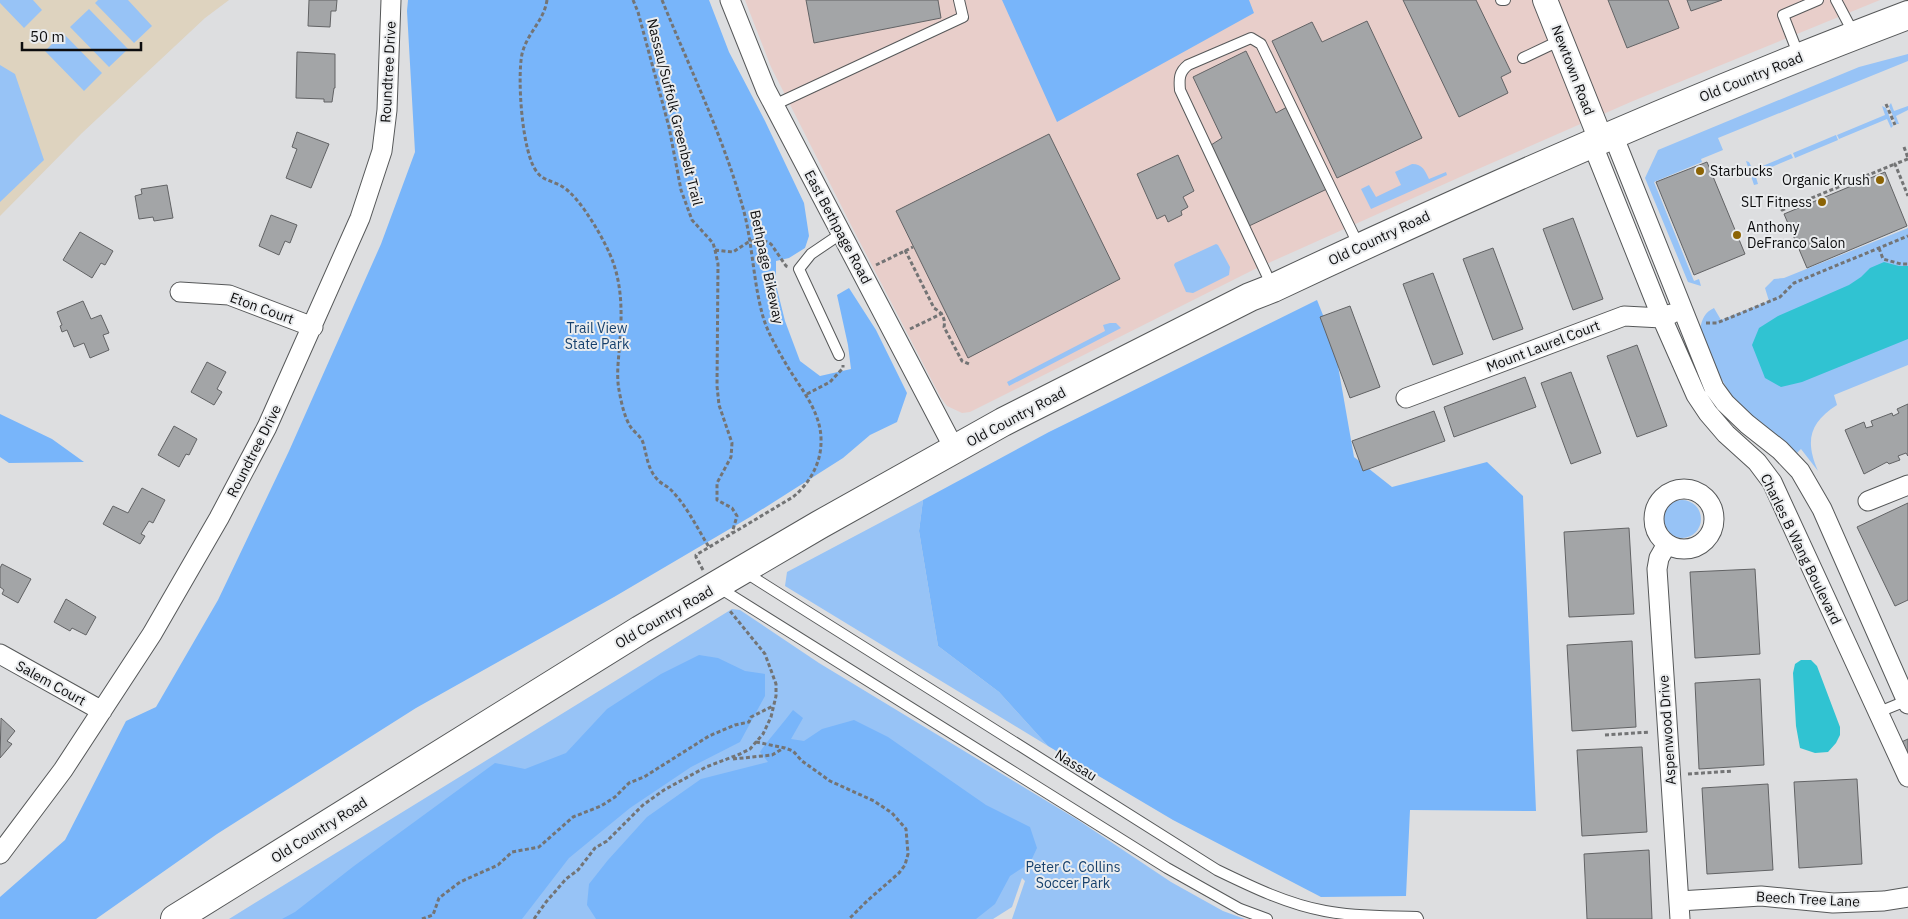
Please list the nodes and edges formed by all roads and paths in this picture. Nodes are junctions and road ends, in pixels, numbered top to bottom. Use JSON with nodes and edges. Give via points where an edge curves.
{"nodes":[{"id":1,"x":391,"y":0,"type":"edge"},
{"id":2,"x":548,"y":0,"type":"edge"},
{"id":3,"x":633,"y":0,"type":"edge"},
{"id":4,"x":662,"y":0,"type":"edge"},
{"id":5,"x":730,"y":0,"type":"edge"},
{"id":6,"x":958,"y":0,"type":"edge"},
{"id":7,"x":1545,"y":0,"type":"edge"},
{"id":8,"x":1818,"y":0,"type":"edge"},
{"id":9,"x":1836,"y":0,"type":"edge"},
{"id":10,"x":1908,"y":15,"type":"edge"},
{"id":11,"x":1854,"y":35,"type":"junction"},
{"id":12,"x":1561,"y":40,"type":"junction"},
{"id":13,"x":1800,"y":57,"type":"junction"},
{"id":14,"x":1523,"y":58,"type":"dead end"},
{"id":15,"x":1886,"y":104,"type":"dead end"},
{"id":16,"x":774,"y":105,"type":"junction"},
{"id":17,"x":1895,"y":125,"type":"dead end"},
{"id":18,"x":1602,"y":140,"type":"junction"},
{"id":19,"x":1904,"y":147,"type":"dead end"},
{"id":20,"x":1908,"y":158,"type":"edge"},
{"id":21,"x":1895,"y":164,"type":"junction"},
{"id":22,"x":1908,"y":196,"type":"edge"},
{"id":23,"x":1780,"y":202,"type":"dead end"},
{"id":24,"x":842,"y":233,"type":"junction"},
{"id":25,"x":1908,"y":236,"type":"edge"},
{"id":26,"x":750,"y":241,"type":"junction"},
{"id":27,"x":913,"y":247,"type":"dead end"},
{"id":28,"x":1360,"y":247,"type":"junction"},
{"id":29,"x":1879,"y":248,"type":"junction"},
{"id":30,"x":715,"y":250,"type":"junction"},
{"id":31,"x":905,"y":250,"type":"junction"},
{"id":32,"x":1908,"y":262,"type":"edge"},
{"id":33,"x":873,"y":266,"type":"dead end"},
{"id":34,"x":799,"y":269,"type":"junction"},
{"id":35,"x":1272,"y":288,"type":"junction"},
{"id":36,"x":180,"y":292,"type":"dead end"},
{"id":37,"x":1683,"y":310,"type":"junction"},
{"id":38,"x":943,"y":313,"type":"junction"},
{"id":39,"x":1662,"y":318,"type":"junction"},
{"id":40,"x":1703,"y":324,"type":"dead end"},
{"id":41,"x":313,"y":326,"type":"junction"},
{"id":42,"x":907,"y":330,"type":"dead end"},
{"id":43,"x":839,"y":355,"type":"joint"},
{"id":44,"x":969,"y":364,"type":"dead end"},
{"id":45,"x":807,"y":394,"type":"junction"},
{"id":46,"x":1406,"y":398,"type":"dead end"},
{"id":47,"x":955,"y":450,"type":"junction"},
{"id":48,"x":1908,"y":485,"type":"edge"},
{"id":49,"x":1868,"y":501,"type":"dead end"},
{"id":50,"x":732,"y":534,"type":"junction"},
{"id":51,"x":1667,"y":544,"type":"dead end"},
{"id":52,"x":709,"y":548,"type":"junction"},
{"id":53,"x":742,"y":570,"type":"junction"},
{"id":54,"x":715,"y":587,"type":"junction"},
{"id":55,"x":0,"y":654,"type":"edge"},
{"id":56,"x":1908,"y":701,"type":"edge"},
{"id":57,"x":774,"y":706,"type":"junction"},
{"id":58,"x":102,"y":711,"type":"junction"},
{"id":59,"x":1879,"y":712,"type":"junction"},
{"id":60,"x":1650,"y":732,"type":"dead end"},
{"id":61,"x":1605,"y":735,"type":"dead end"},
{"id":62,"x":756,"y":742,"type":"junction"},
{"id":63,"x":785,"y":748,"type":"junction"},
{"id":64,"x":726,"y":760,"type":"junction"},
{"id":65,"x":1733,"y":771,"type":"dead end"},
{"id":66,"x":1688,"y":774,"type":"dead end"},
{"id":67,"x":1908,"y":776,"type":"edge"},
{"id":68,"x":0,"y":854,"type":"edge"},
{"id":69,"x":1908,"y":897,"type":"edge"},
{"id":70,"x":1679,"y":910,"type":"edge"},
{"id":71,"x":175,"y":919,"type":"edge"},
{"id":72,"x":422,"y":919,"type":"edge"},
{"id":73,"x":534,"y":919,"type":"edge"},
{"id":74,"x":849,"y":919,"type":"edge"},
{"id":75,"x":1267,"y":919,"type":"edge"},
{"id":76,"x":1418,"y":919,"type":"edge"}],
"edges":[{"from":1,"to":41,"type":"street","name":"Roundtree Drive","via":[[387,110],[382,151],[360,218]]},
{"from":2,"to":52,"type":"path","via":[[545,12],[522,54],[521,105],[530,162],[537,174],[564,187],[576,200],[613,261],[621,313],[619,388],[630,426],[642,440],[646,459],[657,479],[680,501]]},
{"from":3,"to":30,"type":"path","name":"Nassau/Suffolk Greenbelt Trail","via":[[669,127],[681,190],[692,220],[713,243]]},
{"from":4,"to":26,"type":"path","name":"Bethpage Bikeway","via":[[730,162]]},
{"from":5,"to":16,"type":"street","name":"East Bethpage Road"},
{"from":6,"to":16,"type":"lane","via":[[963,17]]},
{"from":7,"to":12,"type":"street","name":"Newtown Road"},
{"from":8,"to":13,"type":"lane","via":[[1783,15]]},
{"from":9,"to":11,"type":"lane"},
{"from":10,"to":11,"type":"main road","name":"Old Country Road"},
{"from":11,"to":13,"type":"main road","name":"Old Country Road"},
{"from":12,"to":14,"type":"lane"},
{"from":12,"to":18,"type":"street","name":"Newtown Road"},
{"from":13,"to":18,"type":"main road","name":"Old Country Road"},
{"from":15,"to":17,"type":"path"},
{"from":16,"to":24,"type":"street","name":"East Bethpage Road"},
{"from":18,"to":28,"type":"main road","name":"Old Country Road"},
{"from":18,"to":37,"type":"street","name":"Charles B Wang Boulevard"},
{"from":18,"to":39,"type":"street","name":"Charles B Wang Boulevard"},
{"from":19,"to":20,"type":"path"},
{"from":20,"to":21,"type":"path"},
{"from":21,"to":22,"type":"path"},
{"from":21,"to":23,"type":"path","via":[[1782,210]]},
{"from":24,"to":34,"type":"lane","via":[[811,254]]},
{"from":24,"to":47,"type":"street","name":"East Bethpage Road"},
{"from":25,"to":29,"type":"path"},
{"from":26,"to":30,"type":"path","via":[[732,252]]},
{"from":26,"to":34,"type":"path","via":[[763,240],[772,244],[786,266]]},
{"from":26,"to":45,"type":"path","name":"Bethpage Bikeway","via":[[764,320],[786,364]]},
{"from":27,"to":31,"type":"path"},
{"from":28,"to":35,"type":"main road","name":"Old Country Road"},
{"from":28,"to":35,"type":"lane","via":[[1261,44],[1251,38],[1188,65],[1179,78],[1182,96]]},
{"from":29,"to":32,"type":"path","via":[[1884,259],[1901,264]]},
{"from":29,"to":40,"type":"path","via":[[1794,283],[1780,298],[1717,323]]},
{"from":30,"to":50,"type":"path","name":"Nassau/Suffolk Greenbelt Trail","via":[[718,264],[717,386],[719,405],[732,443],[731,457],[717,483],[717,500],[732,508],[737,516]]},
{"from":31,"to":33,"type":"path"},
{"from":31,"to":38,"type":"path","via":[[934,308]]},
{"from":34,"to":43,"type":"lane"},
{"from":35,"to":47,"type":"main road","name":"Old Country Road","via":[[1003,422]]},
{"from":36,"to":41,"type":"street","name":"Eton Court","via":[[230,295]]},
{"from":37,"to":39,"type":"street","name":"Mount Laurel Court"},
{"from":37,"to":56,"type":"street","name":"Charles B Wang Boulevard","via":[[1714,388],[1725,403],[1800,471],[1822,509]]},
{"from":38,"to":42,"type":"path"},
{"from":38,"to":44,"type":"path","via":[[944,327],[962,361]]},
{"from":39,"to":46,"type":"street","name":"Mount Laurel Court","via":[[1624,316]]},
{"from":39,"to":59,"type":"street","name":"Charles B Wang Boulevard","via":[[1686,376],[1708,413],[1757,462],[1772,482]]},
{"from":41,"to":58,"type":"street","name":"Roundtree Drive","via":[[267,427],[219,518],[152,634]]},
{"from":43,"to":45,"type":"path","via":[[843,368],[830,382]]},
{"from":45,"to":50,"type":"path","name":"Bethpage Bikeway","via":[[822,442],[806,486]]},
{"from":47,"to":53,"type":"main road","name":"Old Country Road"},
{"from":48,"to":49,"type":"street"},
{"from":50,"to":52,"type":"path","name":"Bethpage Bikeway"},
{"from":51,"to":70,"type":"street","name":"Aspenwood Drive","via":[[1657,569]]},
{"from":52,"to":54,"type":"path","name":"Bethpage Bikeway","via":[[696,557]]},
{"from":53,"to":54,"type":"main road","name":"Old Country Road"},
{"from":53,"to":76,"type":"lane","name":"Nassau","via":[[1217,870],[1300,905],[1354,915]]},
{"from":54,"to":57,"type":"path","via":[[765,654],[776,684]]},
{"from":54,"to":71,"type":"main road","name":"Old Country Road","via":[[640,630]]},
{"from":54,"to":75,"type":"lane","via":[[1167,868],[1240,909]]},
{"from":55,"to":58,"type":"street","name":"Salem Court"},
{"from":56,"to":59,"type":"lane"},
{"from":57,"to":62,"type":"path","via":[[768,725]]},
{"from":57,"to":72,"type":"path","via":[[752,717],[749,722],[709,736],[629,783],[601,806],[573,817],[539,847],[512,852],[498,865],[460,882],[439,898],[433,915]]},
{"from":58,"to":68,"type":"street","name":"Roundtree Drive","via":[[63,770]]},
{"from":59,"to":67,"type":"street","name":"Charles B Wang Boulevard"},
{"from":60,"to":61,"type":"path"},
{"from":62,"to":63,"type":"path"},
{"from":62,"to":64,"type":"path"},
{"from":63,"to":64,"type":"path","via":[[772,755]]},
{"from":63,"to":74,"type":"path","via":[[830,781],[886,809],[906,829],[908,854],[905,865]]},
{"from":64,"to":73,"type":"path","via":[[706,767],[643,805],[607,841],[595,848]]},
{"from":65,"to":66,"type":"path"},
{"from":69,"to":70,"type":"street","name":"Beech Tree Lane","via":[[1833,903],[1761,896]]}]}
